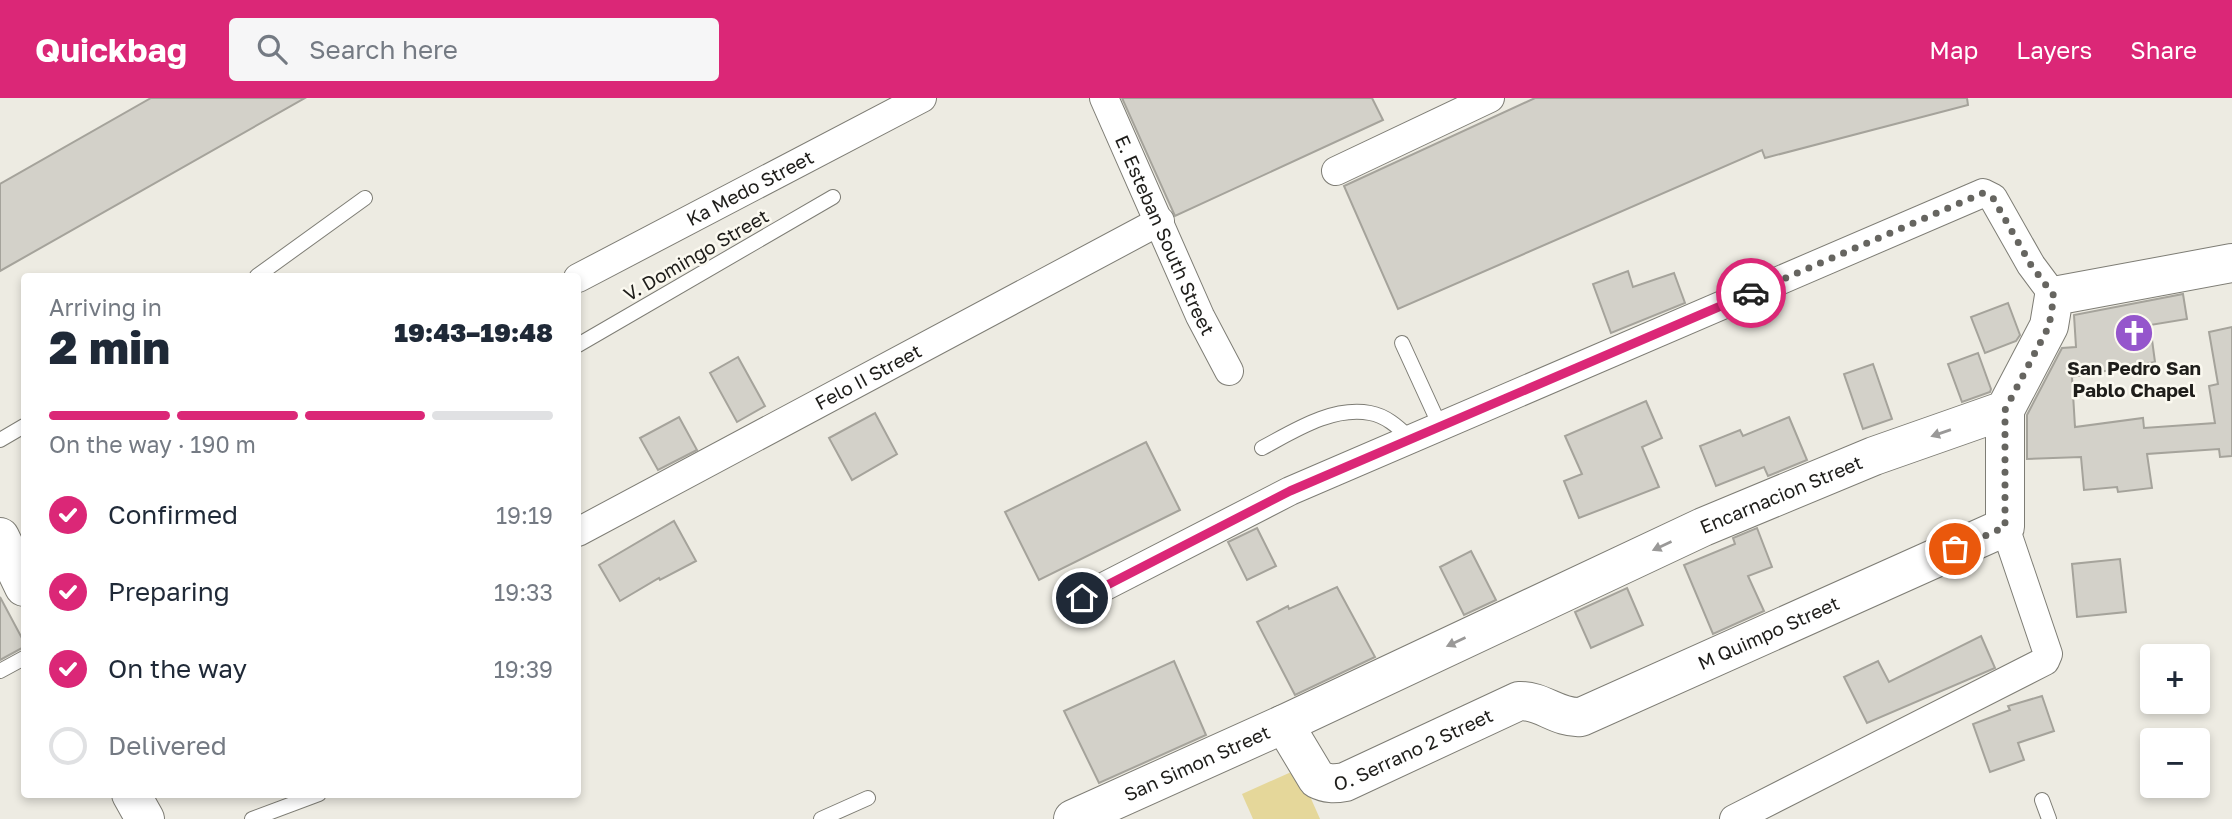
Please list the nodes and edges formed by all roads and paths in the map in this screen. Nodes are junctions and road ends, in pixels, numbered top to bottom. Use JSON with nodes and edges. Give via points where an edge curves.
{"nodes":[{"id":1,"x":922,"y":98,"type":"edge"},
{"id":2,"x":1104,"y":98,"type":"edge"},
{"id":3,"x":1490,"y":98,"type":"edge"},
{"id":4,"x":1336,"y":171,"type":"dead end"},
{"id":5,"x":833,"y":197,"type":"dead end"},
{"id":6,"x":365,"y":198,"type":"dead end"},
{"id":7,"x":1160,"y":221,"type":"junction"},
{"id":8,"x":2232,"y":263,"type":"edge"},
{"id":9,"x":261,"y":273,"type":"edge"},
{"id":10,"x":581,"y":276,"type":"edge"},
{"id":11,"x":2054,"y":296,"type":"junction"},
{"id":12,"x":581,"y":343,"type":"edge"},
{"id":13,"x":1402,"y":344,"type":"dead end"},
{"id":14,"x":1229,"y":371,"type":"dead end"},
{"id":15,"x":2005,"y":410,"type":"junction"},
{"id":16,"x":1440,"y":426,"type":"junction"},
{"id":17,"x":21,"y":428,"type":"edge"},
{"id":18,"x":1411,"y":439,"type":"junction"},
{"id":19,"x":0,"y":440,"type":"edge"},
{"id":20,"x":1262,"y":448,"type":"dead end"},
{"id":21,"x":2005,"y":527,"type":"junction"},
{"id":22,"x":581,"y":530,"type":"edge"},
{"id":23,"x":0,"y":537,"type":"edge"},
{"id":24,"x":18,"y":583,"type":"edge"},
{"id":25,"x":1082,"y":598,"type":"dead end"},
{"id":26,"x":21,"y":660,"type":"edge"},
{"id":27,"x":0,"y":671,"type":"edge"},
{"id":28,"x":1529,"y":701,"type":"joint"},
{"id":29,"x":1284,"y":724,"type":"junction"},
{"id":30,"x":133,"y":798,"type":"edge"},
{"id":31,"x":308,"y":798,"type":"edge"},
{"id":32,"x":868,"y":798,"type":"dead end"},
{"id":33,"x":2042,"y":800,"type":"dead end"},
{"id":34,"x":145,"y":819,"type":"edge"},
{"id":35,"x":252,"y":819,"type":"edge"},
{"id":36,"x":821,"y":819,"type":"edge"},
{"id":37,"x":1073,"y":819,"type":"edge"},
{"id":38,"x":1734,"y":819,"type":"edge"},
{"id":39,"x":2049,"y":819,"type":"edge"}],
"edges":[{"from":1,"to":10,"type":"street","name":"Ka Medo Street"},
{"from":2,"to":7,"type":"street","name":"E. Esteban South Street"},
{"from":3,"to":4,"type":"street"},
{"from":5,"to":12,"type":"lane","name":"V. Domingo Street"},
{"from":6,"to":9,"type":"lane"},
{"from":7,"to":14,"type":"street","name":"E. Esteban South Street"},
{"from":7,"to":22,"type":"street","name":"Felo II Street"},
{"from":8,"to":11,"type":"street"},
{"from":11,"to":15,"type":"street","via":[[2049,326]]},
{"from":11,"to":16,"type":"street","via":[[1993,198],[1983,193]]},
{"from":13,"to":16,"type":"lane"},
{"from":15,"to":21,"type":"street"},
{"from":15,"to":29,"type":"street","name":"Encarnacion Street","one_way":true,"via":[[1874,456],[1703,527]]},
{"from":16,"to":18,"type":"street"},
{"from":17,"to":19,"type":"lane"},
{"from":18,"to":20,"type":"lane","via":[[1394,422],[1371,413],[1345,412]]},
{"from":18,"to":25,"type":"street","via":[[1290,491]]},
{"from":21,"to":28,"type":"street","name":"M Quimpo Street","via":[[1581,717],[1570,718]]},
{"from":21,"to":38,"type":"street","via":[[2048,654],[2045,662]]},
{"from":23,"to":24,"type":"street"},
{"from":26,"to":27,"type":"lane"},
{"from":28,"to":29,"type":"street","name":"O. Serrano 2 Street","via":[[1519,701],[1335,784],[1317,779]]},
{"from":29,"to":37,"type":"street","name":"San Simon Street"},
{"from":30,"to":34,"type":"street"},
{"from":31,"to":35,"type":"lane"},
{"from":32,"to":36,"type":"lane"},
{"from":33,"to":39,"type":"lane"}]}
